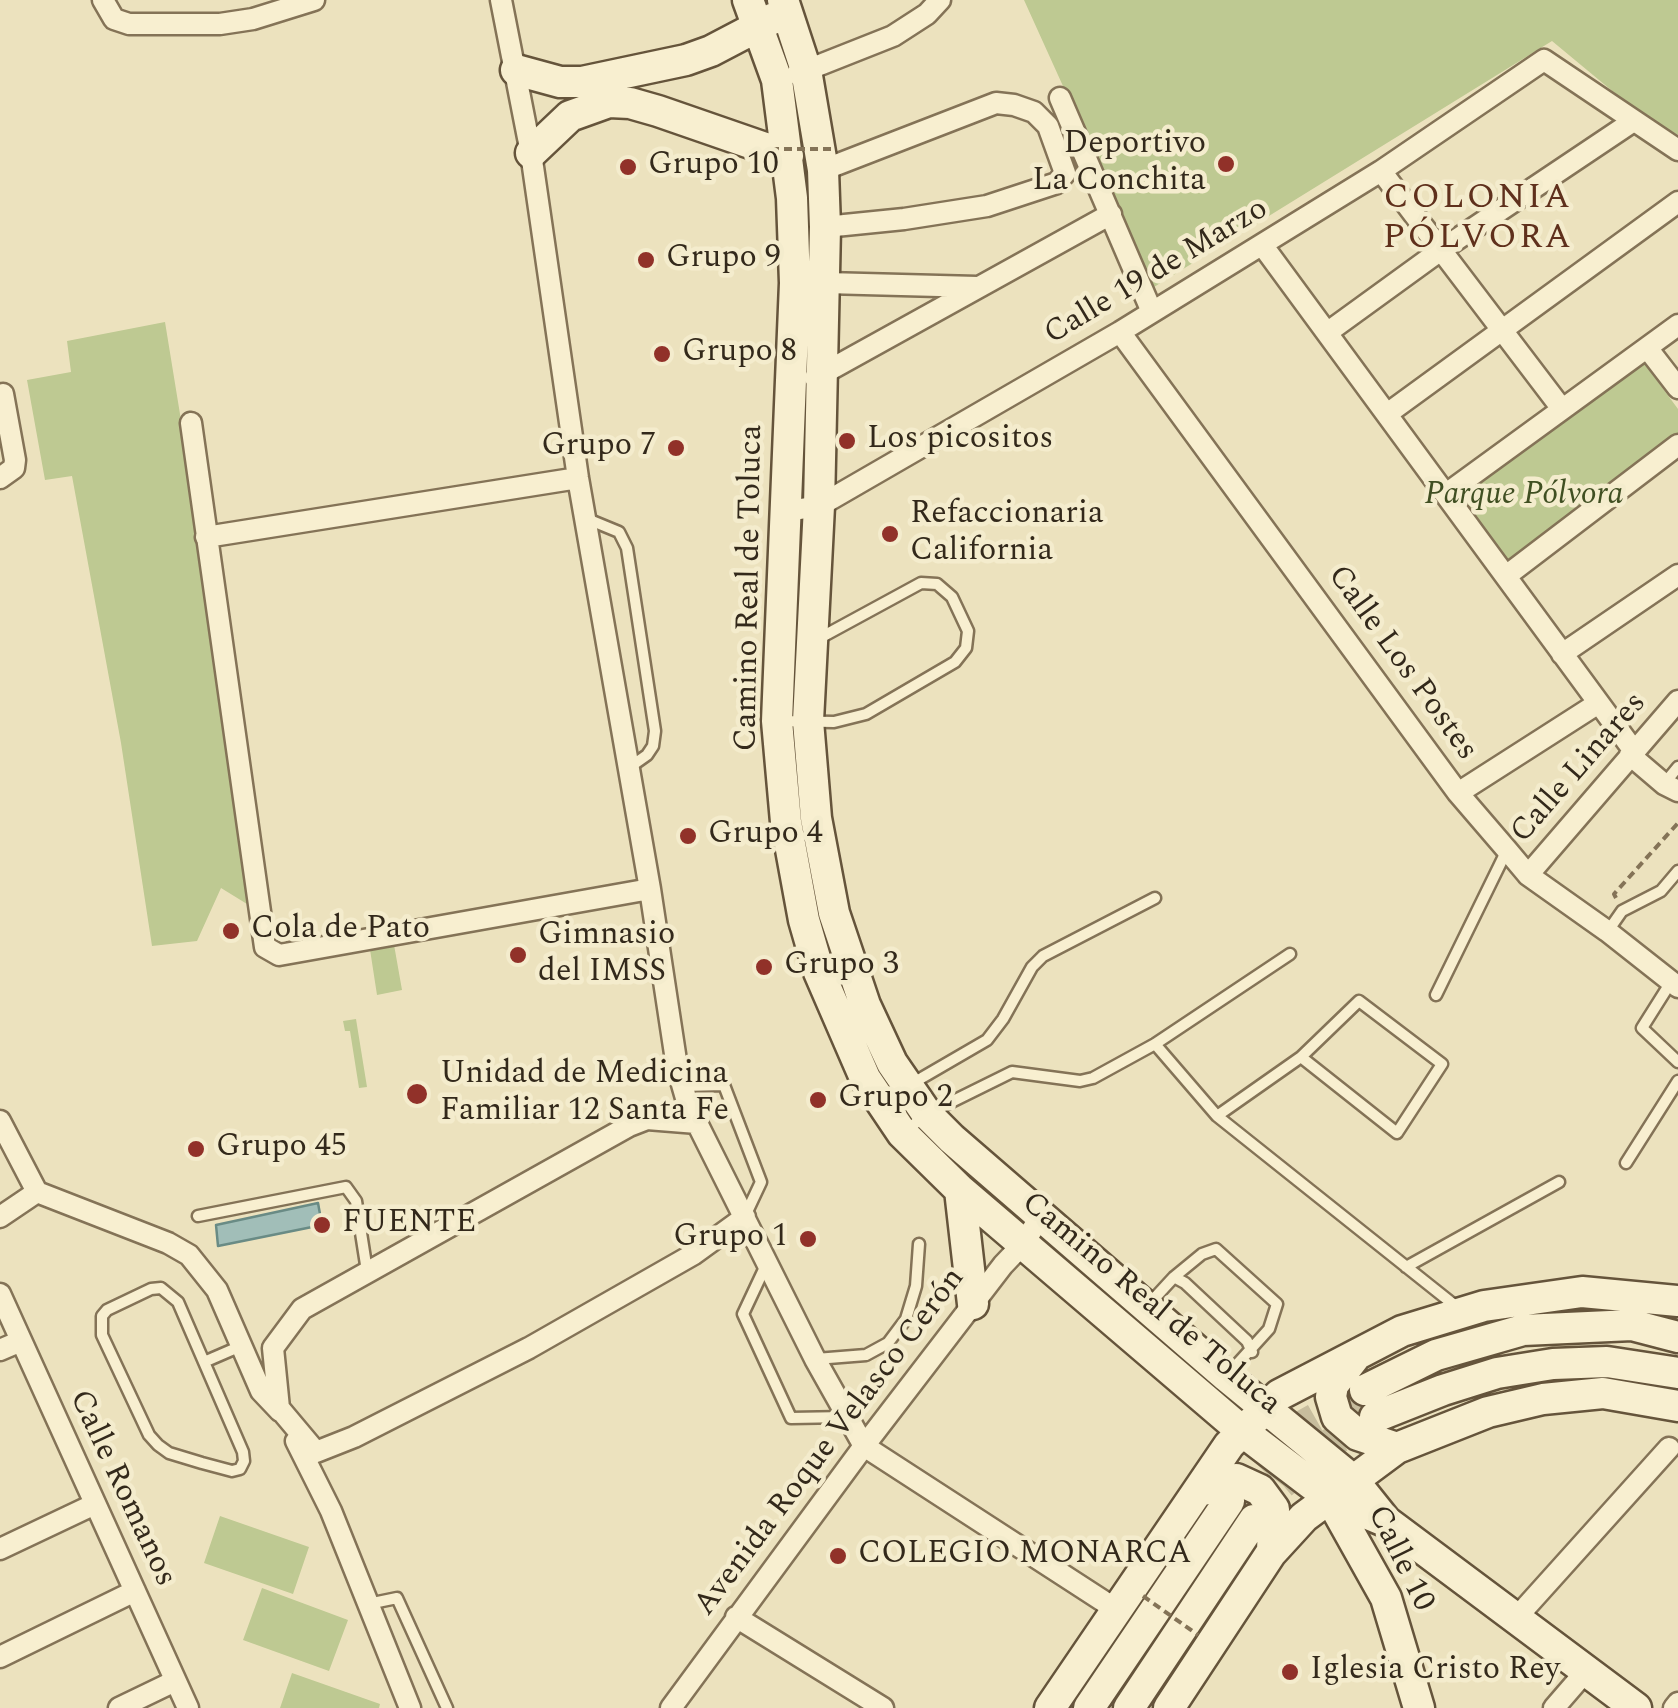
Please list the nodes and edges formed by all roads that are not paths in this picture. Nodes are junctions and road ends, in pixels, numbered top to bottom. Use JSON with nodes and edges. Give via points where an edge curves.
{"nodes":[{"id":1,"x":103,"y":0,"type":"edge"},
{"id":2,"x":314,"y":0,"type":"edge"},
{"id":3,"x":501,"y":0,"type":"edge"},
{"id":4,"x":940,"y":0,"type":"edge"},
{"id":5,"x":786,"y":6,"type":"edge"},
{"id":6,"x":753,"y":13,"type":"edge"},
{"id":7,"x":516,"y":70,"type":"junction"},
{"id":8,"x":806,"y":70,"type":"junction"},
{"id":9,"x":777,"y":80,"type":"junction"},
{"id":10,"x":1060,"y":98,"type":"dead end"},
{"id":11,"x":1632,"y":122,"type":"junction"},
{"id":12,"x":1678,"y":150,"type":"edge"},
{"id":13,"x":779,"y":152,"type":"junction"},
{"id":14,"x":531,"y":153,"type":"junction"},
{"id":15,"x":1382,"y":171,"type":"junction"},
{"id":16,"x":827,"y":186,"type":"junction"},
{"id":17,"x":792,"y":198,"type":"junction"},
{"id":18,"x":1678,"y":202,"type":"edge"},
{"id":19,"x":1111,"y":214,"type":"junction"},
{"id":20,"x":1262,"y":246,"type":"junction"},
{"id":21,"x":1442,"y":250,"type":"junction"},
{"id":22,"x":826,"y":283,"type":"junction"},
{"id":23,"x":979,"y":287,"type":"junction"},
{"id":24,"x":1152,"y":312,"type":"junction"},
{"id":25,"x":1678,"y":325,"type":"edge"},
{"id":26,"x":1501,"y":328,"type":"junction"},
{"id":27,"x":1120,"y":332,"type":"junction"},
{"id":28,"x":1328,"y":332,"type":"junction"},
{"id":29,"x":1648,"y":349,"type":"junction"},
{"id":30,"x":820,"y":375,"type":"junction"},
{"id":31,"x":1678,"y":388,"type":"edge"},
{"id":32,"x":791,"y":393,"type":"junction"},
{"id":33,"x":3,"y":394,"type":"dead end"},
{"id":34,"x":1562,"y":409,"type":"junction"},
{"id":35,"x":1387,"y":414,"type":"junction"},
{"id":36,"x":191,"y":424,"type":"dead end"},
{"id":37,"x":1678,"y":445,"type":"edge"},
{"id":38,"x":0,"y":478,"type":"edge"},
{"id":39,"x":578,"y":478,"type":"junction"},
{"id":40,"x":1446,"y":494,"type":"junction"},
{"id":41,"x":819,"y":506,"type":"junction"},
{"id":42,"x":788,"y":511,"type":"junction"},
{"id":43,"x":585,"y":518,"type":"junction"},
{"id":44,"x":206,"y":538,"type":"junction"},
{"id":45,"x":1678,"y":575,"type":"edge"},
{"id":46,"x":1506,"y":576,"type":"junction"},
{"id":47,"x":796,"y":642,"type":"junction"},
{"id":48,"x":1562,"y":654,"type":"junction"},
{"id":49,"x":1678,"y":702,"type":"edge"},
{"id":50,"x":1598,"y":704,"type":"junction"},
{"id":51,"x":777,"y":720,"type":"junction"},
{"id":52,"x":808,"y":721,"type":"junction"},
{"id":53,"x":1632,"y":753,"type":"junction"},
{"id":54,"x":629,"y":767,"type":"junction"},
{"id":55,"x":1673,"y":780,"type":"edge"},
{"id":56,"x":1458,"y":792,"type":"junction"},
{"id":57,"x":1507,"y":850,"type":"junction"},
{"id":58,"x":1678,"y":871,"type":"edge"},
{"id":59,"x":1528,"y":875,"type":"junction"},
{"id":60,"x":650,"y":889,"type":"junction"},
{"id":61,"x":1156,"y":898,"type":"dead end"},
{"id":62,"x":1608,"y":930,"type":"junction"},
{"id":63,"x":1290,"y":954,"type":"dead end"},
{"id":64,"x":848,"y":961,"type":"junction"},
{"id":65,"x":819,"y":972,"type":"junction"},
{"id":66,"x":1674,"y":984,"type":"edge"},
{"id":67,"x":1436,"y":995,"type":"dead end"},
{"id":68,"x":1155,"y":1044,"type":"junction"},
{"id":69,"x":1302,"y":1057,"type":"junction"},
{"id":70,"x":1678,"y":1062,"type":"edge"},
{"id":71,"x":1678,"y":1081,"type":"edge"},
{"id":72,"x":682,"y":1086,"type":"junction"},
{"id":73,"x":894,"y":1093,"type":"junction"},
{"id":74,"x":927,"y":1114,"type":"junction"},
{"id":75,"x":1217,"y":1116,"type":"junction"},
{"id":76,"x":0,"y":1121,"type":"edge"},
{"id":77,"x":696,"y":1123,"type":"junction"},
{"id":78,"x":902,"y":1133,"type":"junction"},
{"id":79,"x":8,"y":1159,"type":"edge"},
{"id":80,"x":1626,"y":1164,"type":"dead end"},
{"id":81,"x":1559,"y":1182,"type":"dead end"},
{"id":82,"x":960,"y":1190,"type":"junction"},
{"id":83,"x":37,"y":1192,"type":"junction"},
{"id":84,"x":198,"y":1216,"type":"dead end"},
{"id":85,"x":1041,"y":1216,"type":"junction"},
{"id":86,"x":744,"y":1217,"type":"junction"},
{"id":87,"x":0,"y":1218,"type":"edge"},
{"id":88,"x":919,"y":1244,"type":"dead end"},
{"id":89,"x":1023,"y":1244,"type":"junction"},
{"id":90,"x":766,"y":1264,"type":"junction"},
{"id":91,"x":1406,"y":1266,"type":"junction"},
{"id":92,"x":368,"y":1272,"type":"junction"},
{"id":93,"x":1174,"y":1278,"type":"junction"},
{"id":94,"x":0,"y":1294,"type":"edge"},
{"id":95,"x":1678,"y":1301,"type":"edge"},
{"id":96,"x":973,"y":1304,"type":"junction"},
{"id":97,"x":1146,"y":1307,"type":"junction"},
{"id":98,"x":1462,"y":1312,"type":"junction"},
{"id":99,"x":1678,"y":1337,"type":"edge"},
{"id":100,"x":20,"y":1340,"type":"junction"},
{"id":101,"x":242,"y":1346,"type":"junction"},
{"id":102,"x":0,"y":1350,"type":"edge"},
{"id":103,"x":1252,"y":1352,"type":"junction"},
{"id":104,"x":1360,"y":1352,"type":"junction"},
{"id":105,"x":814,"y":1359,"type":"junction"},
{"id":106,"x":204,"y":1362,"type":"junction"},
{"id":107,"x":1678,"y":1373,"type":"edge"},
{"id":108,"x":1226,"y":1376,"type":"junction"},
{"id":109,"x":1678,"y":1406,"type":"edge"},
{"id":110,"x":1264,"y":1407,"type":"junction"},
{"id":111,"x":279,"y":1408,"type":"junction"},
{"id":112,"x":846,"y":1418,"type":"junction"},
{"id":113,"x":1242,"y":1431,"type":"junction"},
{"id":114,"x":864,"y":1446,"type":"junction"},
{"id":115,"x":1397,"y":1448,"type":"junction"},
{"id":116,"x":1669,"y":1448,"type":"dead end"},
{"id":117,"x":1342,"y":1489,"type":"junction"},
{"id":118,"x":1197,"y":1492,"type":"junction"},
{"id":119,"x":1229,"y":1500,"type":"tunnel mouth"},
{"id":120,"x":95,"y":1504,"type":"junction"},
{"id":121,"x":1254,"y":1520,"type":"tunnel mouth"},
{"id":122,"x":0,"y":1548,"type":"edge"},
{"id":123,"x":1271,"y":1553,"type":"junction"},
{"id":124,"x":135,"y":1592,"type":"junction"},
{"id":125,"x":1130,"y":1603,"type":"junction"},
{"id":126,"x":367,"y":1604,"type":"junction"},
{"id":127,"x":736,"y":1617,"type":"junction"},
{"id":128,"x":1517,"y":1617,"type":"junction"},
{"id":129,"x":0,"y":1657,"type":"edge"},
{"id":130,"x":1586,"y":1670,"type":"junction"},
{"id":131,"x":175,"y":1681,"type":"junction"},
{"id":132,"x":119,"y":1708,"type":"edge"},
{"id":133,"x":188,"y":1708,"type":"edge"},
{"id":134,"x":410,"y":1708,"type":"edge"},
{"id":135,"x":448,"y":1708,"type":"edge"},
{"id":136,"x":671,"y":1708,"type":"edge"},
{"id":137,"x":883,"y":1708,"type":"edge"},
{"id":138,"x":1050,"y":1708,"type":"edge"},
{"id":139,"x":1090,"y":1708,"type":"edge"},
{"id":140,"x":1128,"y":1708,"type":"edge"},
{"id":141,"x":1169,"y":1708,"type":"edge"},
{"id":142,"x":1419,"y":1708,"type":"edge"},
{"id":143,"x":1554,"y":1708,"type":"edge"},
{"id":144,"x":1636,"y":1708,"type":"edge"}],
"edges":[{"from":1,"to":2,"type":"street","via":[[114,19],[129,24],[220,24]]},
{"from":3,"to":7,"type":"street"},
{"from":4,"to":8,"type":"street","via":[[893,36]]},
{"from":5,"to":6,"type":"main road"},
{"from":5,"to":8,"type":"main road","name":"Camino Real de Toluca"},
{"from":6,"to":7,"type":"main road","via":[[711,51],[686,60],[582,82]]},
{"from":6,"to":9,"type":"main road","name":"Camino Real de Toluca"},
{"from":7,"to":14,"type":"street"},
{"from":8,"to":9,"type":"street"},
{"from":8,"to":16,"type":"main road","name":"Camino Real de Toluca"},
{"from":9,"to":13,"type":"main road","name":"Camino Real de Toluca"},
{"from":10,"to":19,"type":"street"},
{"from":11,"to":12,"type":"street"},
{"from":11,"to":15,"type":"street","name":"Calle 19 de Marzo","via":[[1544,60]]},
{"from":11,"to":21,"type":"street"},
{"from":13,"to":14,"type":"main road","via":[[658,110],[609,102],[570,116]]},
{"from":13,"to":17,"type":"main road","name":"Camino Real de Toluca"},
{"from":14,"to":39,"type":"street"},
{"from":15,"to":20,"type":"street","name":"Calle 19 de Marzo"},
{"from":15,"to":21,"type":"street"},
{"from":16,"to":16,"type":"street","via":[[904,220],[987,206],[1057,183],[1065,173],[1048,126],[1034,112],[996,103]]},
{"from":16,"to":17,"type":"main road"},
{"from":16,"to":22,"type":"main road","name":"Camino Real de Toluca"},
{"from":17,"to":32,"type":"main road","name":"Camino Real de Toluca"},
{"from":18,"to":26,"type":"street"},
{"from":19,"to":23,"type":"street"},
{"from":19,"to":24,"type":"street"},
{"from":20,"to":24,"type":"street","name":"Calle 19 de Marzo"},
{"from":20,"to":28,"type":"street"},
{"from":21,"to":26,"type":"street"},
{"from":21,"to":28,"type":"street"},
{"from":22,"to":23,"type":"street"},
{"from":22,"to":30,"type":"main road","name":"Camino Real de Toluca"},
{"from":23,"to":30,"type":"street"},
{"from":24,"to":27,"type":"street","name":"Calle 19 de Marzo"},
{"from":25,"to":29,"type":"street"},
{"from":26,"to":34,"type":"street"},
{"from":26,"to":35,"type":"street"},
{"from":27,"to":41,"type":"street","name":"Calle 19 de Marzo"},
{"from":27,"to":56,"type":"street","name":"Calle Los Postes"},
{"from":28,"to":35,"type":"street"},
{"from":29,"to":31,"type":"street"},
{"from":29,"to":34,"type":"street"},
{"from":30,"to":32,"type":"street"},
{"from":30,"to":41,"type":"main road","name":"Camino Real de Toluca"},
{"from":32,"to":42,"type":"main road","name":"Camino Real de Toluca"},
{"from":33,"to":38,"type":"street","via":[[15,460]]},
{"from":34,"to":40,"type":"street"},
{"from":35,"to":40,"type":"street"},
{"from":36,"to":44,"type":"street"},
{"from":37,"to":46,"type":"street"},
{"from":39,"to":43,"type":"street"},
{"from":39,"to":44,"type":"street"},
{"from":40,"to":46,"type":"street"},
{"from":41,"to":42,"type":"street","name":"Calle 19 de Marzo"},
{"from":41,"to":47,"type":"main road","name":"Camino Real de Toluca"},
{"from":42,"to":47,"type":"main road","name":"Camino Real de Toluca"},
{"from":43,"to":54,"type":"street"},
{"from":43,"to":54,"type":"lane","via":[[620,532],[627,548],[655,731],[647,756]]},
{"from":44,"to":60,"type":"street","via":[[262,940],[271,953]]},
{"from":45,"to":48,"type":"street"},
{"from":46,"to":48,"type":"street"},
{"from":47,"to":51,"type":"main road","name":"Camino Real de Toluca"},
{"from":47,"to":52,"type":"main road","name":"Camino Real de Toluca"},
{"from":47,"to":52,"type":"lane","via":[[921,583],[938,584],[952,596],[968,631],[955,662],[866,714]]},
{"from":48,"to":50,"type":"street"},
{"from":49,"to":53,"type":"street","name":"Calle Linares"},
{"from":50,"to":53,"type":"street"},
{"from":50,"to":56,"type":"street"},
{"from":51,"to":52,"type":"lane"},
{"from":51,"to":65,"type":"main road","name":"Camino Real de Toluca","via":[[786,822]]},
{"from":52,"to":64,"type":"main road","name":"Camino Real de Toluca","via":[[816,818]]},
{"from":53,"to":55,"type":"street"},
{"from":53,"to":59,"type":"street","name":"Calle Linares"},
{"from":54,"to":60,"type":"street"},
{"from":56,"to":57,"type":"street","name":"Calle Los Postes"},
{"from":57,"to":59,"type":"street","name":"Calle Los Postes"},
{"from":57,"to":67,"type":"lane"},
{"from":58,"to":62,"type":"lane","via":[[1661,890],[1622,911]]},
{"from":59,"to":62,"type":"street","name":"Calle Los Postes"},
{"from":60,"to":72,"type":"street"},
{"from":61,"to":73,"type":"lane","via":[[1043,956],[987,1040]]},
{"from":62,"to":66,"type":"street","name":"Calle Los Postes"},
{"from":63,"to":68,"type":"lane"},
{"from":64,"to":65,"type":"main road"},
{"from":64,"to":73,"type":"main road","name":"Camino Real de Toluca","via":[[885,1049]]},
{"from":65,"to":73,"type":"main road","name":"Camino Real de Toluca","via":[[865,1078]]},
{"from":66,"to":70,"type":"lane","via":[[1642,1028]]},
{"from":68,"to":74,"type":"lane","via":[[1093,1078],[1012,1072]]},
{"from":68,"to":75,"type":"lane"},
{"from":69,"to":69,"type":"lane","via":[[1359,1002],[1442,1064],[1397,1133]]},
{"from":69,"to":75,"type":"lane"},
{"from":71,"to":80,"type":"lane"},
{"from":72,"to":77,"type":"street"},
{"from":72,"to":86,"type":"lane","via":[[724,1085],[761,1182]]},
{"from":73,"to":74,"type":"main road","name":"Camino Real de Toluca"},
{"from":73,"to":78,"type":"main road","name":"Camino Real de Toluca"},
{"from":74,"to":78,"type":"lane"},
{"from":74,"to":85,"type":"main road","name":"Camino Real de Toluca"},
{"from":75,"to":91,"type":"lane"},
{"from":76,"to":79,"type":"street"},
{"from":77,"to":86,"type":"street"},
{"from":77,"to":92,"type":"street","via":[[646,1118],[628,1126]]},
{"from":78,"to":82,"type":"main road","name":"Camino Real de Toluca"},
{"from":79,"to":83,"type":"street"},
{"from":81,"to":91,"type":"lane"},
{"from":82,"to":89,"type":"main road","name":"Camino Real de Toluca"},
{"from":82,"to":96,"type":"main road"},
{"from":83,"to":87,"type":"street"},
{"from":83,"to":101,"type":"street","via":[[189,1255],[217,1290]]},
{"from":84,"to":92,"type":"lane","via":[[346,1187],[356,1201]]},
{"from":85,"to":89,"type":"street","name":"Avenida Roque Velasco Cerón"},
{"from":85,"to":97,"type":"main road","name":"Camino Real de Toluca"},
{"from":86,"to":90,"type":"street"},
{"from":86,"to":111,"type":"street","via":[[694,1254],[546,1338],[354,1437],[316,1452]]},
{"from":88,"to":105,"type":"lane","via":[[906,1319],[888,1343],[866,1356]]},
{"from":89,"to":96,"type":"street","name":"Avenida Roque Velasco Cerón"},
{"from":89,"to":113,"type":"main road","name":"Camino Real de Toluca"},
{"from":90,"to":105,"type":"street"},
{"from":90,"to":112,"type":"lane","via":[[743,1314],[791,1418]]},
{"from":91,"to":98,"type":"lane"},
{"from":92,"to":111,"type":"street","via":[[302,1310],[272,1348]]},
{"from":93,"to":97,"type":"lane"},
{"from":93,"to":103,"type":"lane"},
{"from":93,"to":103,"type":"lane","via":[[1216,1249],[1278,1304]]},
{"from":94,"to":100,"type":"street","name":"Calle Romanos"},
{"from":95,"to":98,"type":"main road","via":[[1582,1292]]},
{"from":96,"to":114,"type":"street","name":"Avenida Roque Velasco Cerón"},
{"from":97,"to":108,"type":"main road","name":"Camino Real de Toluca"},
{"from":98,"to":104,"type":"main road","via":[[1402,1330]]},
{"from":99,"to":107,"type":"main road","via":[[1632,1326],[1523,1330],[1436,1355],[1370,1403],[1553,1364],[1607,1362]]},
{"from":100,"to":102,"type":"street"},
{"from":100,"to":120,"type":"street","name":"Calle Romanos"},
{"from":101,"to":106,"type":"lane"},
{"from":101,"to":111,"type":"street","via":[[261,1392]]},
{"from":103,"to":108,"type":"lane"},
{"from":104,"to":110,"type":"main road"},
{"from":104,"to":115,"type":"main road","via":[[1334,1385],[1333,1409],[1346,1429]]},
{"from":105,"to":112,"type":"street"},
{"from":106,"to":106,"type":"lane","via":[[243,1452],[240,1469],[158,1445],[102,1335],[102,1316],[161,1288],[178,1302]]},
{"from":108,"to":110,"type":"main road","name":"Camino Real de Toluca"},
{"from":109,"to":115,"type":"main road","via":[[1603,1394],[1544,1398]]},
{"from":110,"to":113,"type":"main road"},
{"from":110,"to":117,"type":"main road","name":"Camino Real de Toluca"},
{"from":111,"to":126,"type":"street","via":[[331,1511]]},
{"from":112,"to":114,"type":"street"},
{"from":113,"to":117,"type":"main road","name":"Camino Real de Toluca"},
{"from":113,"to":118,"type":"main road"},
{"from":114,"to":125,"type":"street"},
{"from":114,"to":127,"type":"street","name":"Avenida Roque Velasco Cerón"},
{"from":115,"to":117,"type":"main road"},
{"from":116,"to":128,"type":"street"},
{"from":117,"to":123,"type":"main road"},
{"from":117,"to":128,"type":"main road","name":"Camino Real de Toluca"},
{"from":117,"to":142,"type":"main road","name":"Calle 10","via":[[1386,1598]]},
{"from":118,"to":123,"type":"main road","via":[[1236,1479],[1260,1490],[1274,1509]]},
{"from":118,"to":125,"type":"main road"},
{"from":119,"to":139,"type":"main road"},
{"from":120,"to":122,"type":"street"},
{"from":120,"to":124,"type":"street","name":"Calle Romanos"},
{"from":121,"to":140,"type":"main road"},
{"from":123,"to":141,"type":"main road"},
{"from":124,"to":129,"type":"street"},
{"from":124,"to":131,"type":"street","name":"Calle Romanos"},
{"from":125,"to":138,"type":"main road"},
{"from":126,"to":134,"type":"street"},
{"from":126,"to":135,"type":"lane","via":[[397,1598]]},
{"from":127,"to":136,"type":"street","name":"Avenida Roque Velasco Cerón"},
{"from":127,"to":137,"type":"street"},
{"from":128,"to":130,"type":"main road","name":"Camino Real de Toluca"},
{"from":130,"to":143,"type":"street"},
{"from":130,"to":144,"type":"main road","name":"Camino Real de Toluca"},
{"from":131,"to":132,"type":"street"},
{"from":131,"to":133,"type":"street","name":"Calle Romanos"}]}
